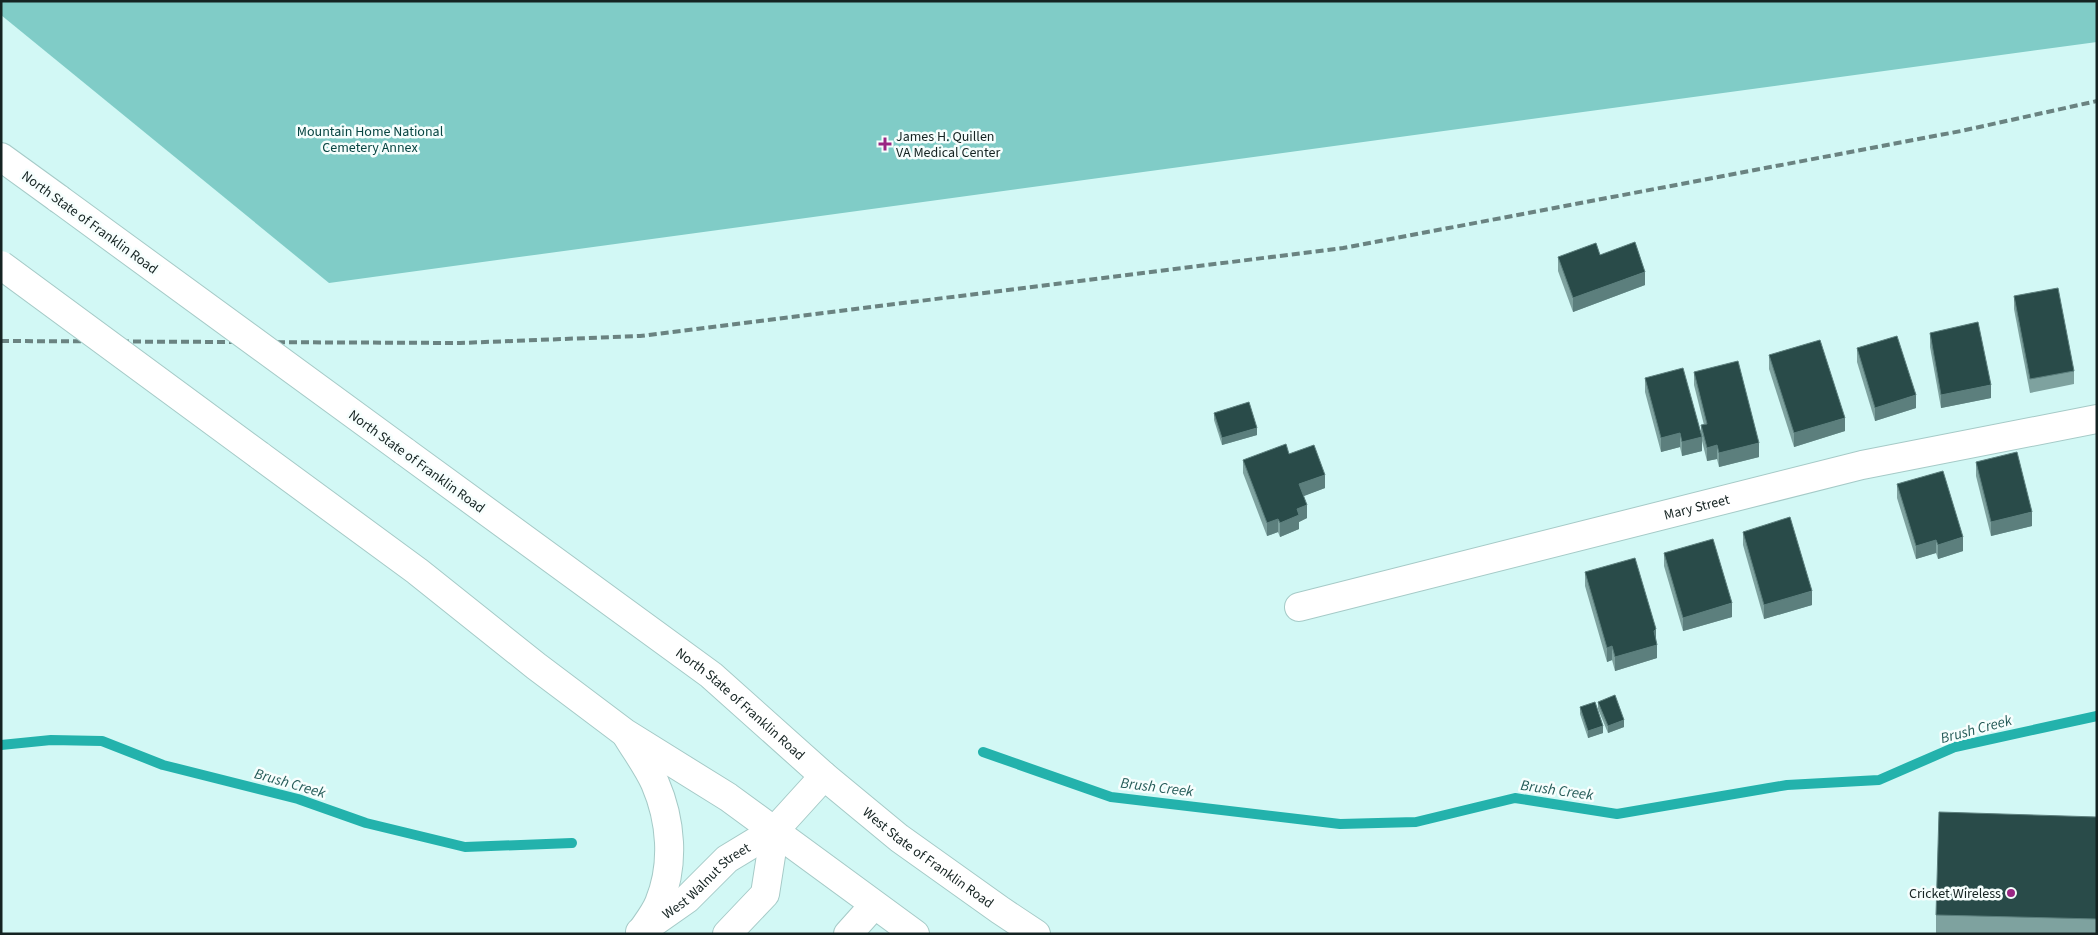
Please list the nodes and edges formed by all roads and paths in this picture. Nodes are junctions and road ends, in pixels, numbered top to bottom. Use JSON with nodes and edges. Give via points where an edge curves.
{"nodes":[{"id":1,"x":1,"y":157,"type":"edge"},
{"id":2,"x":1,"y":265,"type":"edge"},
{"id":3,"x":2097,"y":419,"type":"edge"},
{"id":4,"x":1299,"y":606,"type":"dead end"},
{"id":5,"x":625,"y":733,"type":"junction"},
{"id":6,"x":824,"y":776,"type":"junction"},
{"id":7,"x":775,"y":830,"type":"junction"},
{"id":8,"x":874,"y":905,"type":"junction"},
{"id":9,"x":639,"y":933,"type":"edge"},
{"id":10,"x":727,"y":934,"type":"edge"},
{"id":11,"x":848,"y":934,"type":"edge"},
{"id":12,"x":915,"y":934,"type":"edge"},
{"id":13,"x":1036,"y":934,"type":"edge"}],
"edges":[{"from":1,"to":6,"type":"main road","name":"North State of Franklin Road","bridge":true,"via":[[712,674]]},
{"from":2,"to":5,"type":"main road","bridge":true,"via":[[417,571]]},
{"from":3,"to":4,"type":"main road","name":"Mary Street","via":[[1862,465]]},
{"from":5,"to":7,"type":"main road"},
{"from":5,"to":9,"type":"main road","via":[[655,782],[667,817],[669,837],[668,878],[658,905]]},
{"from":6,"to":7,"type":"main road","name":"West Walnut Street"},
{"from":6,"to":13,"type":"main road","name":"West State of Franklin Road","via":[[899,838]]},
{"from":7,"to":8,"type":"main road"},
{"from":7,"to":9,"type":"main road","name":"West Walnut Street","via":[[727,859],[687,899]]},
{"from":7,"to":10,"type":"main road","name":"West Walnut Street","via":[[765,894]]},
{"from":8,"to":11,"type":"main road"},
{"from":8,"to":12,"type":"main road"}]}
